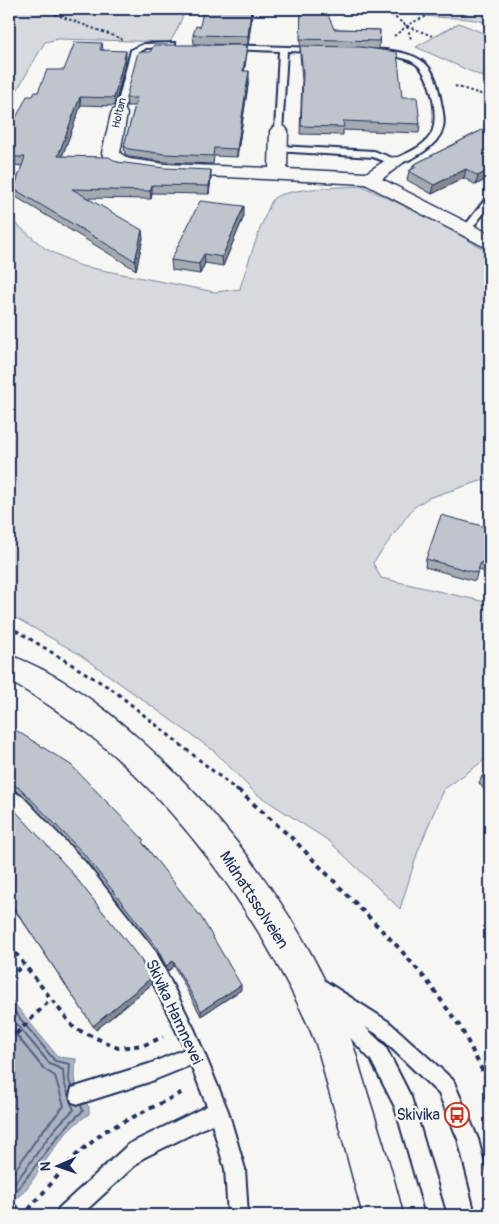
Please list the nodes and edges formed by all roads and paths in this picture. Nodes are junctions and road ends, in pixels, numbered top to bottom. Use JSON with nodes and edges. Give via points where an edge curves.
{"nodes":[{"id":1,"x":41,"y":9,"type":"edge"},
{"id":2,"x":407,"y":26,"type":"dead end"},
{"id":3,"x":435,"y":37,"type":"dead end"},
{"id":4,"x":144,"y":46,"type":"junction"},
{"id":5,"x":184,"y":46,"type":"edge"},
{"id":6,"x":224,"y":47,"type":"edge"},
{"id":7,"x":283,"y":49,"type":"junction"},
{"id":8,"x":326,"y":50,"type":"edge"},
{"id":9,"x":366,"y":52,"type":"edge"},
{"id":10,"x":433,"y":79,"type":"junction"},
{"id":11,"x":490,"y":96,"type":"edge"},
{"id":12,"x":119,"y":114,"type":"joint"},
{"id":13,"x":279,"y":140,"type":"junction"},
{"id":14,"x":395,"y":162,"type":"junction"},
{"id":15,"x":278,"y":174,"type":"junction"},
{"id":16,"x":369,"y":179,"type":"junction"},
{"id":17,"x":490,"y":199,"type":"edge"},
{"id":18,"x":467,"y":229,"type":"junction"},
{"id":19,"x":490,"y":242,"type":"edge"},
{"id":20,"x":9,"y":626,"type":"edge"},
{"id":21,"x":9,"y":667,"type":"edge"},
{"id":22,"x":9,"y":796,"type":"edge"},
{"id":23,"x":9,"y":946,"type":"edge"},
{"id":24,"x":24,"y":964,"type":"junction"},
{"id":25,"x":304,"y":977,"type":"junction"},
{"id":26,"x":9,"y":978,"type":"edge"},
{"id":27,"x":51,"y":999,"type":"junction"},
{"id":28,"x":184,"y":1028,"type":"junction"},
{"id":29,"x":9,"y":1041,"type":"edge"},
{"id":30,"x":195,"y":1054,"type":"junction"},
{"id":31,"x":490,"y":1086,"type":"edge"},
{"id":32,"x":79,"y":1095,"type":"dead end"},
{"id":33,"x":218,"y":1111,"type":"junction"},
{"id":34,"x":10,"y":1200,"type":"edge"},
{"id":35,"x":24,"y":1215,"type":"edge"},
{"id":36,"x":66,"y":1215,"type":"edge"},
{"id":37,"x":238,"y":1215,"type":"edge"},
{"id":38,"x":383,"y":1215,"type":"edge"},
{"id":39,"x":436,"y":1215,"type":"edge"},
{"id":40,"x":484,"y":1215,"type":"edge"}],
"edges":[{"from":1,"to":4,"type":"path"},
{"from":2,"to":3,"type":"path"},
{"from":4,"to":5,"type":"lane"},
{"from":4,"to":12,"type":"lane","name":"Holtan","via":[[134,52]]},
{"from":6,"to":7,"type":"lane"},
{"from":7,"to":8,"type":"lane"},
{"from":7,"to":13,"type":"lane"},
{"from":9,"to":10,"type":"lane","via":[[411,58],[427,68]]},
{"from":10,"to":11,"type":"path"},
{"from":10,"to":14,"type":"lane","via":[[439,118],[436,135],[425,147]]},
{"from":12,"to":15,"type":"street","name":"Holtan","via":[[111,153],[124,164],[173,170]]},
{"from":13,"to":14,"type":"lane","via":[[374,154]]},
{"from":13,"to":15,"type":"street"},
{"from":14,"to":16,"type":"street"},
{"from":15,"to":16,"type":"street","name":"Holtan"},
{"from":16,"to":18,"type":"street","name":"Holtan"},
{"from":17,"to":18,"type":"lane"},
{"from":18,"to":19,"type":"street","name":"Holtan"},
{"from":20,"to":31,"type":"path","via":[[113,690],[219,774],[294,840],[428,982],[460,1028]]},
{"from":21,"to":25,"type":"street","name":"Midnattssolveien","via":[[80,709],[131,751],[179,798],[226,854]]},
{"from":22,"to":28,"type":"lane","name":"Skivika Hamnevei","via":[[79,868],[150,958]]},
{"from":23,"to":24,"type":"path"},
{"from":24,"to":26,"type":"path"},
{"from":24,"to":27,"type":"path"},
{"from":25,"to":38,"type":"street","name":"Midnattssolveien","via":[[333,1043]]},
{"from":25,"to":39,"type":"lane","via":[[378,1053],[404,1104]]},
{"from":25,"to":40,"type":"lane","via":[[383,1028],[446,1087],[468,1139],[485,1206]]},
{"from":27,"to":28,"type":"path","via":[[74,1028],[118,1048],[144,1045]]},
{"from":27,"to":29,"type":"path"},
{"from":28,"to":30,"type":"lane","name":"Skivika Hamnevei"},
{"from":30,"to":32,"type":"lane"},
{"from":30,"to":33,"type":"lane","name":"Skivika Hamnevei"},
{"from":33,"to":36,"type":"lane","via":[[136,1151]]},
{"from":33,"to":37,"type":"lane","name":"Skivika Hamnevei","via":[[235,1169]]},
{"from":34,"to":35,"type":"path"}]}
